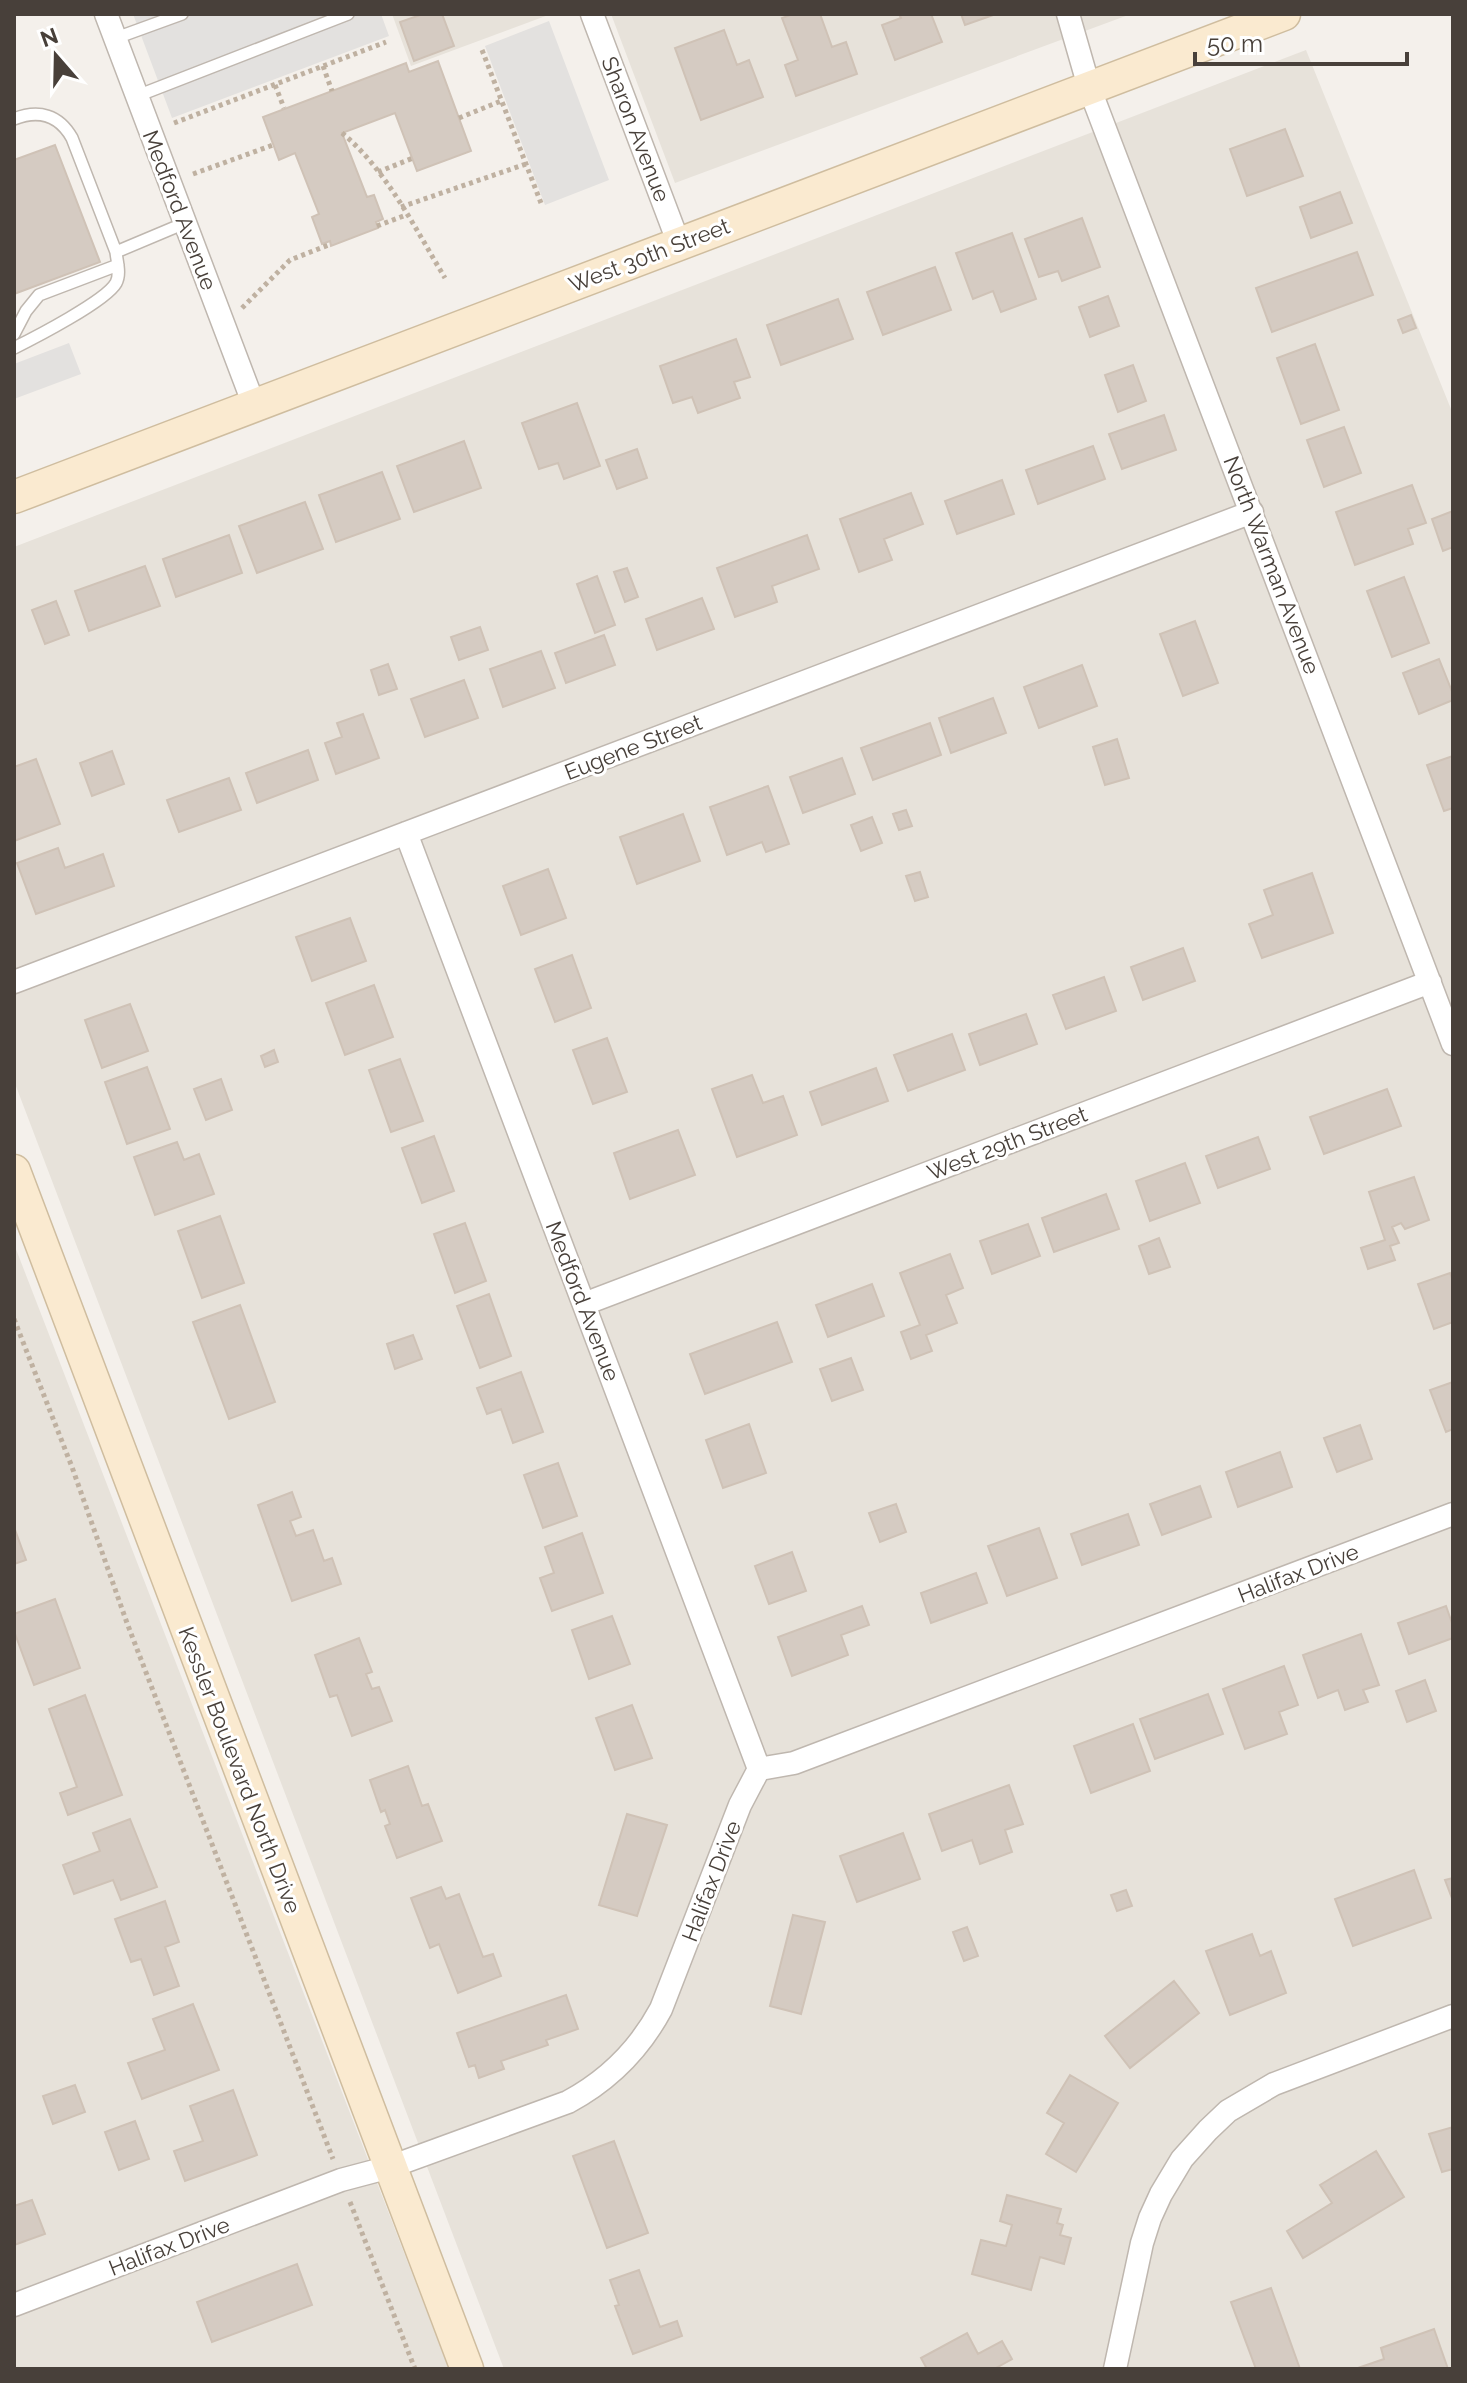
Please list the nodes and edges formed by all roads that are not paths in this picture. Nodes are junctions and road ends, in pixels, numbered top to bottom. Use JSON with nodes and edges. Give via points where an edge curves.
{"nodes":[{"id":1,"x":106,"y":14,"type":"edge"},
{"id":2,"x":182,"y":14,"type":"edge"},
{"id":3,"x":348,"y":14,"type":"edge"},
{"id":4,"x":592,"y":14,"type":"edge"},
{"id":5,"x":1068,"y":14,"type":"edge"},
{"id":6,"x":1284,"y":14,"type":"edge"},
{"id":7,"x":116,"y":38,"type":"junction"},
{"id":8,"x":1089,"y":87,"type":"junction"},
{"id":9,"x":137,"y":96,"type":"junction"},
{"id":10,"x":14,"y":119,"type":"edge"},
{"id":11,"x":185,"y":223,"type":"junction"},
{"id":12,"x":679,"y":244,"type":"junction"},
{"id":13,"x":116,"y":252,"type":"junction"},
{"id":14,"x":118,"y":265,"type":"junction"},
{"id":15,"x":14,"y":334,"type":"edge"},
{"id":16,"x":14,"y":348,"type":"edge"},
{"id":17,"x":254,"y":405,"type":"junction"},
{"id":18,"x":14,"y":497,"type":"edge"},
{"id":19,"x":1252,"y":512,"type":"junction"},
{"id":20,"x":406,"y":833,"type":"junction"},
{"id":21,"x":14,"y":982,"type":"edge"},
{"id":22,"x":1430,"y":982,"type":"junction"},
{"id":23,"x":1453,"y":1044,"type":"edge"},
{"id":24,"x":14,"y":1171,"type":"edge"},
{"id":25,"x":584,"y":1304,"type":"junction"},
{"id":26,"x":1453,"y":1514,"type":"edge"},
{"id":27,"x":759,"y":1769,"type":"junction"},
{"id":28,"x":1453,"y":2016,"type":"edge"},
{"id":29,"x":390,"y":2167,"type":"junction"},
{"id":30,"x":14,"y":2305,"type":"edge"},
{"id":31,"x":467,"y":2369,"type":"edge"},
{"id":32,"x":1115,"y":2369,"type":"edge"}],
"edges":[{"from":1,"to":7,"type":"street","name":"Medford Avenue"},
{"from":2,"to":7,"type":"lane"},
{"from":3,"to":9,"type":"lane"},
{"from":4,"to":12,"type":"street","name":"Sharon Avenue"},
{"from":5,"to":8,"type":"street","name":"North Warman Avenue"},
{"from":6,"to":8,"type":"main road","name":"West 30th Street"},
{"from":7,"to":9,"type":"street","name":"Medford Avenue"},
{"from":8,"to":12,"type":"main road","name":"West 30th Street"},
{"from":8,"to":19,"type":"street","name":"North Warman Avenue"},
{"from":9,"to":11,"type":"street","name":"Medford Avenue"},
{"from":10,"to":13,"type":"lane","via":[[42,114],[64,124]]},
{"from":11,"to":13,"type":"lane"},
{"from":11,"to":17,"type":"street","name":"Medford Avenue"},
{"from":12,"to":17,"type":"main road","name":"West 30th Street"},
{"from":13,"to":14,"type":"lane"},
{"from":14,"to":15,"type":"lane","via":[[39,295]]},
{"from":14,"to":16,"type":"lane","via":[[116,284],[101,298]]},
{"from":17,"to":18,"type":"main road","name":"West 30th Street"},
{"from":19,"to":20,"type":"street","name":"Eugene Street"},
{"from":19,"to":22,"type":"street","name":"North Warman Avenue"},
{"from":20,"to":21,"type":"street","name":"Eugene Street"},
{"from":20,"to":25,"type":"street","name":"Medford Avenue"},
{"from":22,"to":23,"type":"street","name":"North Warman Avenue"},
{"from":22,"to":25,"type":"street","name":"West 29th Street"},
{"from":24,"to":29,"type":"main road","name":"Kessler Boulevard North Drive"},
{"from":25,"to":27,"type":"street","name":"Medford Avenue"},
{"from":26,"to":27,"type":"street","name":"Halifax Drive","via":[[794,1763]]},
{"from":27,"to":29,"type":"street","name":"Halifax Drive","via":[[661,2009],[632,2053],[613,2073],[568,2102]]},
{"from":28,"to":32,"type":"street","via":[[1274,2084],[1228,2111],[1208,2130],[1182,2159],[1150,2218]]},
{"from":29,"to":30,"type":"street","name":"Halifax Drive","via":[[341,2180]]},
{"from":29,"to":31,"type":"main road","name":"Kessler Boulevard North Drive"}]}
